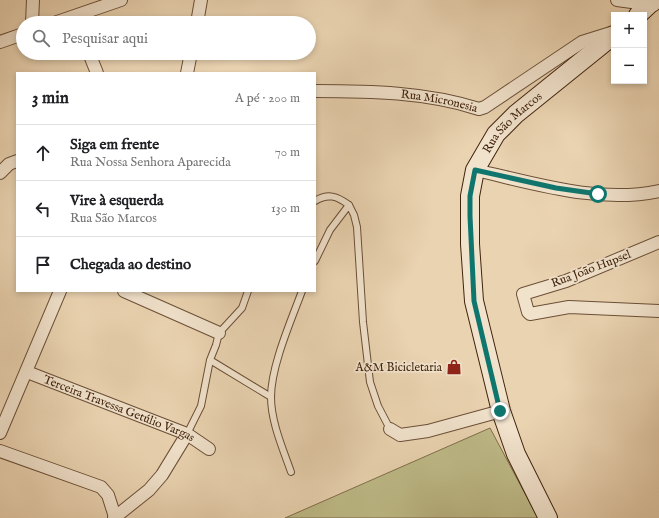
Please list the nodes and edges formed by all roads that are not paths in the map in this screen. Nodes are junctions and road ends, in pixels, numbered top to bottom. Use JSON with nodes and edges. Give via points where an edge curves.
{"nodes":[{"id":1,"x":33,"y":0,"type":"edge"},
{"id":2,"x":121,"y":0,"type":"edge"},
{"id":3,"x":201,"y":0,"type":"edge"},
{"id":4,"x":617,"y":0,"type":"edge"},
{"id":5,"x":650,"y":6,"type":"edge"},
{"id":6,"x":32,"y":16,"type":"edge"},
{"id":7,"x":83,"y":16,"type":"edge"},
{"id":8,"x":198,"y":16,"type":"edge"},
{"id":9,"x":611,"y":33,"type":"edge"},
{"id":10,"x":16,"y":36,"type":"edge"},
{"id":11,"x":611,"y":37,"type":"edge"},
{"id":12,"x":0,"y":42,"type":"edge"},
{"id":13,"x":92,"y":60,"type":"edge"},
{"id":14,"x":190,"y":60,"type":"edge"},
{"id":15,"x":97,"y":72,"type":"edge"},
{"id":16,"x":187,"y":72,"type":"edge"},
{"id":17,"x":316,"y":91,"type":"edge"},
{"id":18,"x":16,"y":161,"type":"edge"},
{"id":19,"x":475,"y":170,"type":"junction"},
{"id":20,"x":0,"y":173,"type":"edge"},
{"id":21,"x":659,"y":191,"type":"edge"},
{"id":22,"x":316,"y":201,"type":"edge"},
{"id":23,"x":348,"y":205,"type":"junction"},
{"id":24,"x":659,"y":242,"type":"edge"},
{"id":25,"x":316,"y":259,"type":"edge"},
{"id":26,"x":60,"y":292,"type":"edge"},
{"id":27,"x":126,"y":292,"type":"edge"},
{"id":28,"x":248,"y":292,"type":"edge"},
{"id":29,"x":302,"y":292,"type":"edge"},
{"id":30,"x":659,"y":311,"type":"edge"},
{"id":31,"x":219,"y":333,"type":"junction"},
{"id":32,"x":210,"y":360,"type":"junction"},
{"id":33,"x":27,"y":372,"type":"junction"},
{"id":34,"x":270,"y":397,"type":"junction"},
{"id":35,"x":500,"y":411,"type":"junction"},
{"id":36,"x":390,"y":429,"type":"joint"},
{"id":37,"x":0,"y":433,"type":"edge"},
{"id":38,"x":187,"y":434,"type":"junction"},
{"id":39,"x":209,"y":449,"type":"dead end"},
{"id":40,"x":0,"y":451,"type":"edge"},
{"id":41,"x":291,"y":472,"type":"dead end"},
{"id":42,"x":114,"y":518,"type":"edge"},
{"id":43,"x":548,"y":518,"type":"edge"}],
"edges":[{"from":1,"to":6,"type":"street"},
{"from":2,"to":7,"type":"street"},
{"from":3,"to":8,"type":"street"},
{"from":4,"to":5,"type":"street"},
{"from":9,"to":17,"type":"street","name":"Rua Micronesia","via":[[582,42],[479,109],[390,93]]},
{"from":10,"to":12,"type":"street"},
{"from":11,"to":19,"type":"main road","name":"Rua São Marcos","via":[[516,114],[496,134]]},
{"from":13,"to":15,"type":"street"},
{"from":14,"to":16,"type":"street"},
{"from":18,"to":20,"type":"street"},
{"from":19,"to":21,"type":"street","via":[[556,188],[598,194],[630,195]]},
{"from":19,"to":35,"type":"main road","name":"Rua São Marcos","via":[[470,196],[474,301]]},
{"from":22,"to":23,"type":"lane","via":[[334,196]]},
{"from":23,"to":25,"type":"lane","via":[[330,230]]},
{"from":23,"to":36,"type":"lane","via":[[357,227],[370,382],[378,406]]},
{"from":24,"to":30,"type":"street","name":"Rua João Hupsel","via":[[566,281],[523,294],[530,314],[569,307]]},
{"from":26,"to":33,"type":"street"},
{"from":27,"to":31,"type":"street"},
{"from":28,"to":31,"type":"lane","via":[[242,308]]},
{"from":29,"to":34,"type":"lane","via":[[279,355]]},
{"from":31,"to":32,"type":"lane"},
{"from":32,"to":34,"type":"lane"},
{"from":32,"to":38,"type":"lane","via":[[201,406]]},
{"from":33,"to":37,"type":"street"},
{"from":33,"to":38,"type":"street","name":"Terceira Travessa Getúlio Vargas"},
{"from":34,"to":41,"type":"lane","via":[[273,417]]},
{"from":35,"to":36,"type":"street","via":[[400,435]]},
{"from":35,"to":43,"type":"main road","name":"Rua São Marcos","via":[[516,454]]},
{"from":38,"to":39,"type":"street","name":"Terceira Travessa Getúlio Vargas"},
{"from":38,"to":42,"type":"street","via":[[162,475],[149,490]]},
{"from":40,"to":42,"type":"street","via":[[102,487],[108,495]]}]}
